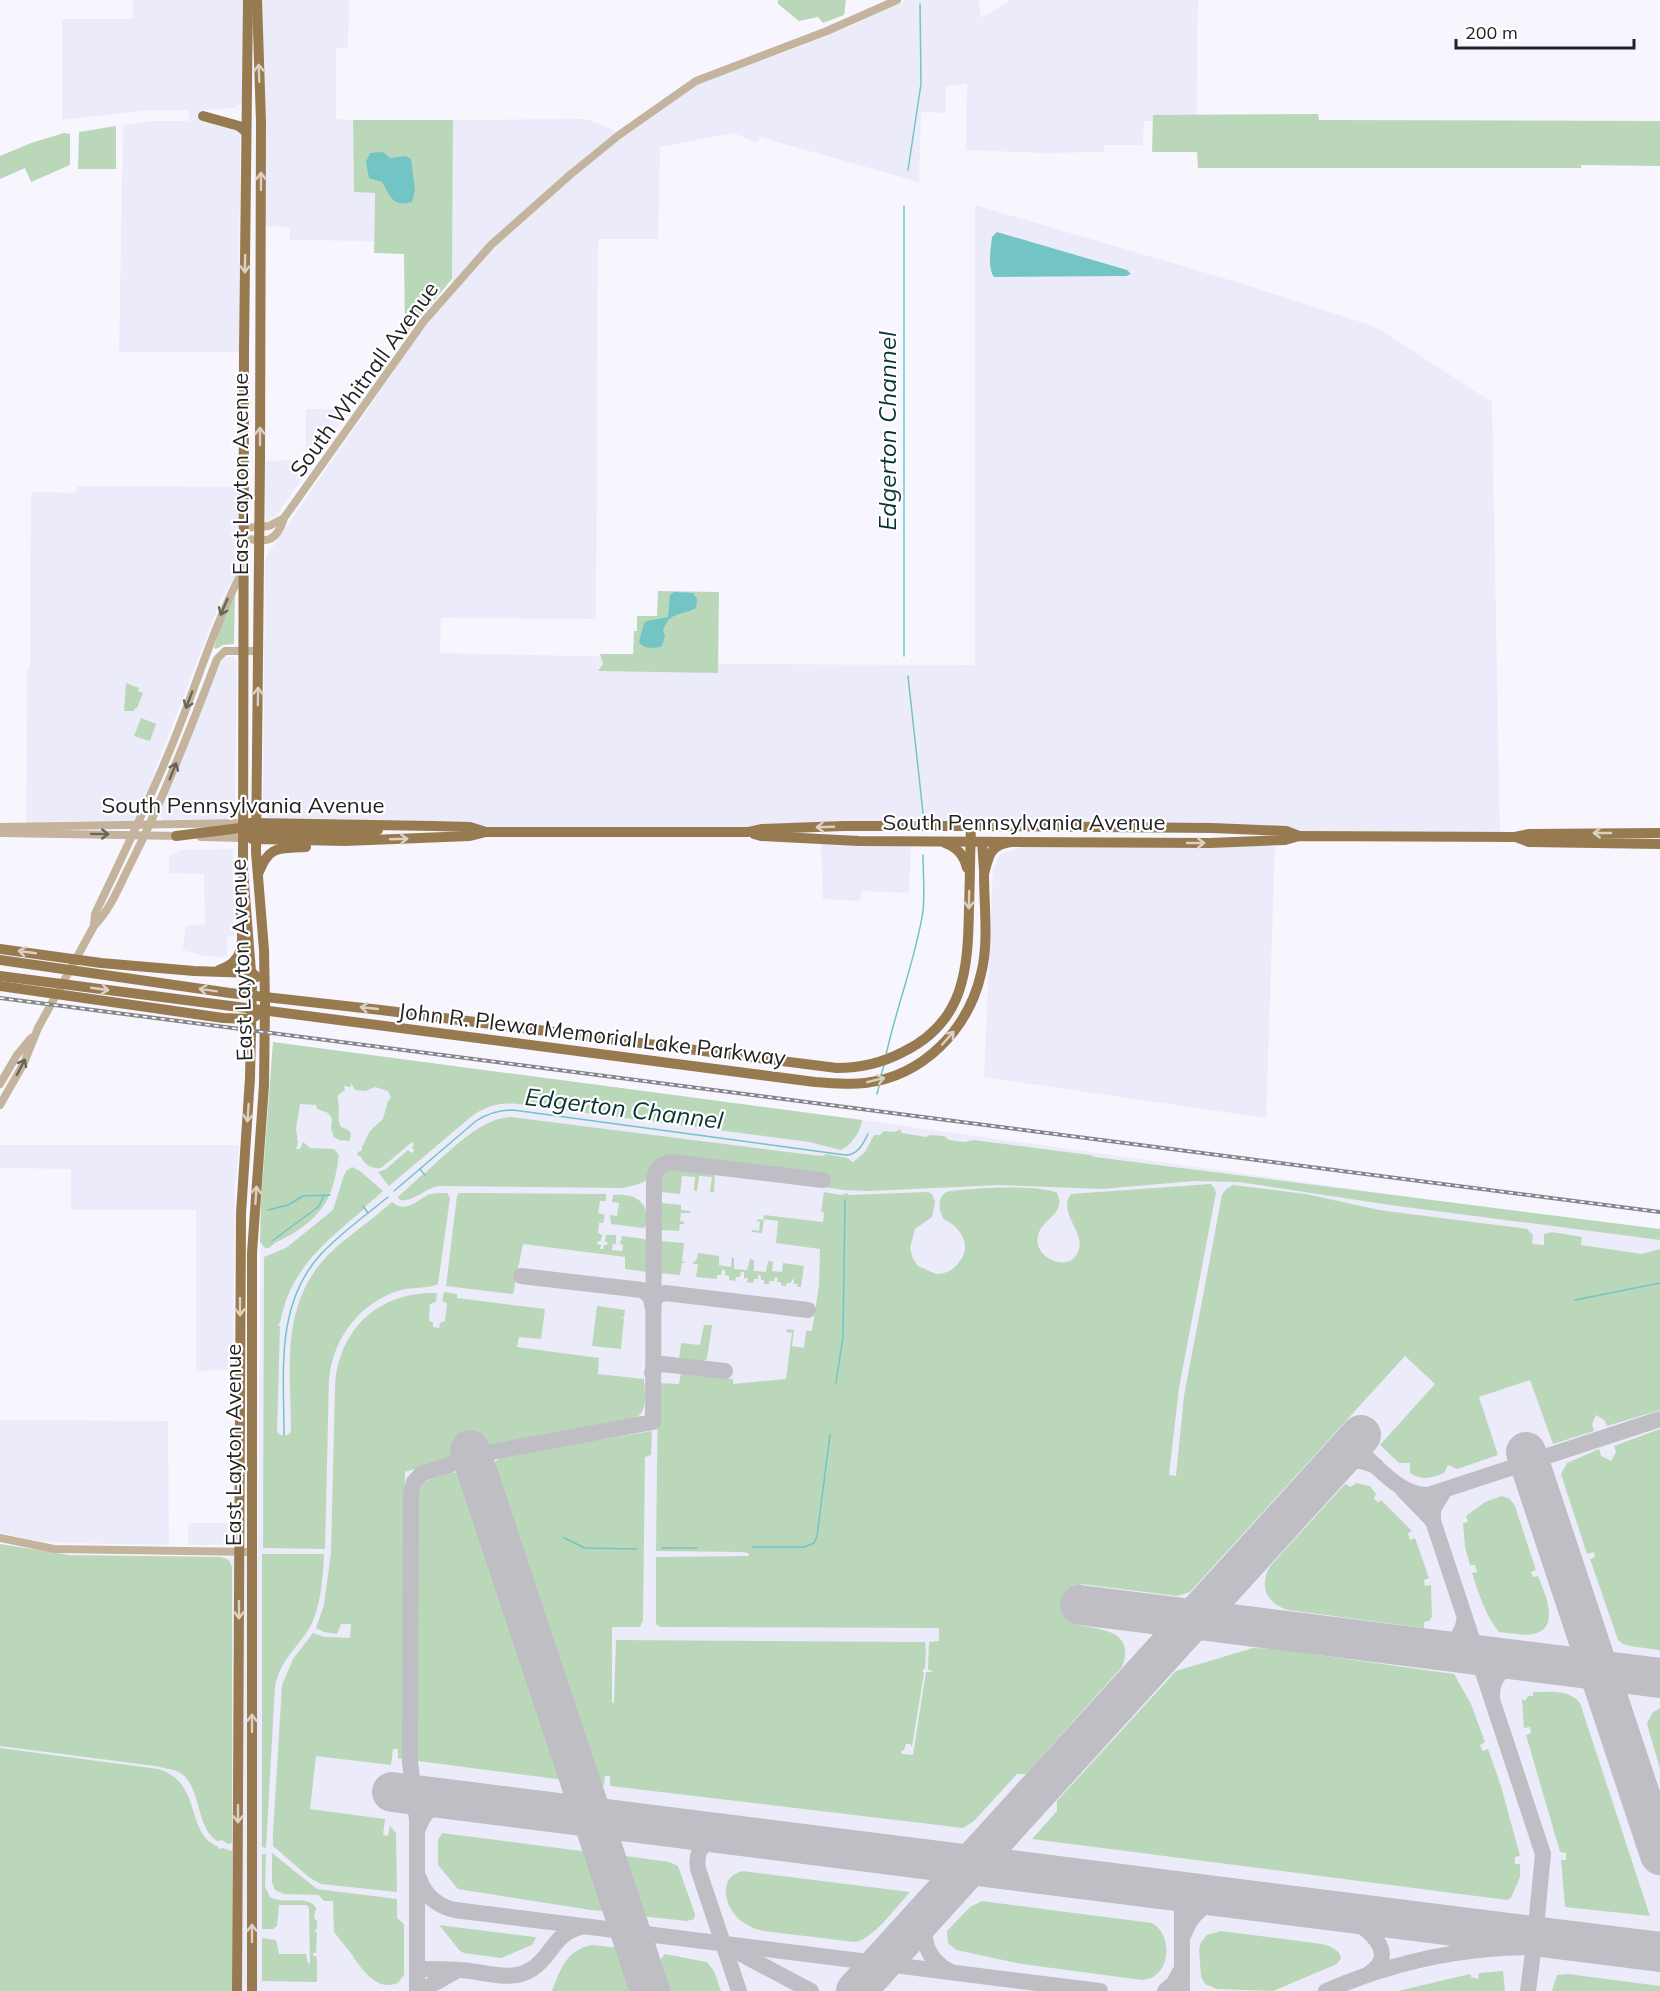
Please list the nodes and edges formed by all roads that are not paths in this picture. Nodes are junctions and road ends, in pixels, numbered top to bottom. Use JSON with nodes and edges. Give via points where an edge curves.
{"nodes":[{"id":1,"x":248,"y":0,"type":"edge"},
{"id":2,"x":257,"y":0,"type":"edge"},
{"id":3,"x":897,"y":0,"type":"edge"},
{"id":4,"x":203,"y":116,"type":"dead end"},
{"id":5,"x":246,"y":132,"type":"junction"},
{"id":6,"x":284,"y":518,"type":"junction"},
{"id":7,"x":260,"y":527,"type":"junction"},
{"id":8,"x":243,"y":533,"type":"junction"},
{"id":9,"x":259,"y":541,"type":"junction"},
{"id":10,"x":243,"y":570,"type":"junction"},
{"id":11,"x":243,"y":650,"type":"junction"},
{"id":12,"x":258,"y":651,"type":"junction"},
{"id":13,"x":138,"y":824,"type":"junction"},
{"id":14,"x":150,"y":824,"type":"junction"},
{"id":15,"x":854,"y":826,"type":"junction"},
{"id":16,"x":971,"y":826,"type":"junction"},
{"id":17,"x":0,"y":827,"type":"edge"},
{"id":18,"x":249,"y":831,"type":"junction"},
{"id":19,"x":0,"y":832,"type":"edge"},
{"id":20,"x":486,"y":832,"type":"junction"},
{"id":21,"x":748,"y":832,"type":"junction"},
{"id":22,"x":1660,"y":833,"type":"edge"},
{"id":23,"x":133,"y":835,"type":"junction"},
{"id":24,"x":145,"y":835,"type":"junction"},
{"id":25,"x":176,"y":836,"type":"joint"},
{"id":26,"x":1299,"y":836,"type":"junction"},
{"id":27,"x":1515,"y":837,"type":"junction"},
{"id":28,"x":854,"y":840,"type":"junction"},
{"id":29,"x":345,"y":841,"type":"junction"},
{"id":30,"x":942,"y":842,"type":"junction"},
{"id":31,"x":976,"y":842,"type":"junction"},
{"id":32,"x":1011,"y":842,"type":"junction"},
{"id":33,"x":1660,"y":844,"type":"edge"},
{"id":34,"x":243,"y":871,"type":"junction"},
{"id":35,"x":984,"y":874,"type":"junction"},
{"id":36,"x":257,"y":878,"type":"junction"},
{"id":37,"x":970,"y":878,"type":"junction"},
{"id":38,"x":94,"y":926,"type":"junction"},
{"id":39,"x":0,"y":949,"type":"edge"},
{"id":40,"x":0,"y":960,"type":"edge"},
{"id":41,"x":213,"y":972,"type":"junction"},
{"id":42,"x":0,"y":976,"type":"edge"},
{"id":43,"x":252,"y":979,"type":"junction"},
{"id":44,"x":265,"y":982,"type":"junction"},
{"id":45,"x":0,"y":986,"type":"edge"},
{"id":46,"x":265,"y":1004,"type":"junction"},
{"id":47,"x":245,"y":1021,"type":"junction"},
{"id":48,"x":38,"y":1028,"type":"junction"},
{"id":49,"x":0,"y":1084,"type":"edge"},
{"id":50,"x":0,"y":1105,"type":"edge"},
{"id":51,"x":0,"y":1538,"type":"edge"},
{"id":52,"x":239,"y":1551,"type":"junction"},
{"id":53,"x":252,"y":1552,"type":"junction"},
{"id":54,"x":237,"y":1991,"type":"edge"},
{"id":55,"x":252,"y":1991,"type":"edge"}],
"edges":[{"from":1,"to":5,"type":"main road","name":"East Layton Avenue"},
{"from":7,"to":2,"type":"main road","name":"East Layton Avenue","one_way":true,"via":[[261,114]]},
{"from":3,"to":6,"type":"street","name":"South Whitnall Avenue","via":[[843,25],[696,81],[571,174],[492,244],[424,321]]},
{"from":4,"to":5,"type":"main road","via":[[240,126]]},
{"from":5,"to":8,"type":"main road","name":"East Layton Avenue","one_way":true},
{"from":6,"to":7,"type":"street"},
{"from":6,"to":9,"type":"street","name":"South Whitnall Avenue","via":[[273,539]]},
{"from":7,"to":8,"type":"street"},
{"from":7,"to":9,"type":"main road","name":"East Layton Avenue"},
{"from":8,"to":9,"type":"street"},
{"from":8,"to":10,"type":"main road","name":"East Layton Avenue"},
{"from":9,"to":12,"type":"main road","name":"East Layton Avenue"},
{"from":10,"to":11,"type":"main road","name":"East Layton Avenue"},
{"from":10,"to":13,"type":"street","one_way":true,"via":[[225,605]]},
{"from":11,"to":12,"type":"street"},
{"from":14,"to":11,"type":"street","one_way":true,"via":[[217,659],[225,651]]},
{"from":11,"to":18,"type":"main road","name":"East Layton Avenue","via":[[243,747]]},
{"from":18,"to":12,"type":"main road","name":"East Layton Avenue","one_way":true},
{"from":13,"to":14,"type":"street","name":"South Pennsylvania Avenue"},
{"from":13,"to":17,"type":"street","name":"South Pennsylvania Avenue"},
{"from":13,"to":23,"type":"street"},
{"from":14,"to":18,"type":"street","name":"South Pennsylvania Avenue"},
{"from":14,"to":24,"type":"street"},
{"from":15,"to":16,"type":"main road","name":"South Pennsylvania Avenue"},
{"from":15,"to":21,"type":"main road","name":"South Pennsylvania Avenue","one_way":true},
{"from":15,"to":28,"type":"main road"},
{"from":16,"to":26,"type":"main road","name":"South Pennsylvania Avenue","via":[[1212,828],[1286,831]]},
{"from":16,"to":31,"type":"main road","name":"John R. Plewa Memorial Lake Parkway"},
{"from":18,"to":20,"type":"main road","name":"South Pennsylvania Avenue","via":[[423,825],[470,827]]},
{"from":18,"to":25,"type":"main road","via":[[213,830]]},
{"from":18,"to":29,"type":"main road","name":"South Pennsylvania Avenue"},
{"from":18,"to":34,"type":"main road","name":"East Layton Avenue"},
{"from":18,"to":36,"type":"main road","name":"East Layton Avenue"},
{"from":18,"to":44,"type":"main road","via":[[255,918]]},
{"from":19,"to":23,"type":"street","name":"South Pennsylvania Avenue","one_way":true},
{"from":20,"to":21,"type":"main road","name":"South Pennsylvania Avenue"},
{"from":29,"to":20,"type":"main road","name":"South Pennsylvania Avenue","one_way":true},
{"from":21,"to":28,"type":"main road","name":"South Pennsylvania Avenue","via":[[761,836]]},
{"from":22,"to":27,"type":"main road","name":"South Pennsylvania Avenue","one_way":true},
{"from":23,"to":24,"type":"street","name":"South Pennsylvania Avenue"},
{"from":23,"to":38,"type":"street","via":[[95,914]]},
{"from":24,"to":25,"type":"street","name":"South Pennsylvania Avenue"},
{"from":24,"to":38,"type":"street","via":[[111,903]]},
{"from":26,"to":27,"type":"main road","name":"South Pennsylvania Avenue"},
{"from":32,"to":26,"type":"main road","name":"South Pennsylvania Avenue","one_way":true,"via":[[1221,843]]},
{"from":27,"to":33,"type":"main road","name":"South Pennsylvania Avenue","via":[[1529,842]]},
{"from":28,"to":30,"type":"main road","name":"South Pennsylvania Avenue"},
{"from":29,"to":36,"type":"main road","via":[[276,849],[268,853]]},
{"from":30,"to":31,"type":"main road","name":"South Pennsylvania Avenue"},
{"from":30,"to":37,"type":"main road","via":[[960,852]]},
{"from":31,"to":32,"type":"main road","name":"South Pennsylvania Avenue"},
{"from":31,"to":35,"type":"main road"},
{"from":31,"to":37,"type":"main road","name":"John R. Plewa Memorial Lake Parkway"},
{"from":32,"to":35,"type":"main road","name":"John R. Plewa Memorial Lake Parkway","via":[[994,848]]},
{"from":34,"to":41,"type":"main road","via":[[239,957],[234,964]]},
{"from":34,"to":43,"type":"main road","name":"East Layton Avenue"},
{"from":42,"to":35,"type":"main road","name":"John R. Plewa Memorial Lake Parkway","one_way":true,"via":[[837,1084],[878,1081],[914,1067],[933,1053],[962,1021],[973,1000],[982,973]]},
{"from":36,"to":44,"type":"main road","name":"East Layton Avenue"},
{"from":37,"to":40,"type":"main road","name":"John R. Plewa Memorial Lake Parkway","one_way":true,"via":[[968,959],[957,997],[944,1019],[919,1043],[880,1062],[844,1068],[230,993]]},
{"from":38,"to":48,"type":"street"},
{"from":41,"to":39,"type":"main road","one_way":true,"via":[[101,963]]},
{"from":41,"to":43,"type":"main road"},
{"from":43,"to":44,"type":"main road"},
{"from":43,"to":47,"type":"main road","name":"East Layton Avenue"},
{"from":44,"to":46,"type":"main road","name":"East Layton Avenue"},
{"from":45,"to":47,"type":"main road"},
{"from":46,"to":47,"type":"main road","via":[[260,1013]]},
{"from":53,"to":46,"type":"main road","name":"East Layton Avenue","one_way":true,"via":[[252,1253]]},
{"from":47,"to":52,"type":"main road","name":"East Layton Avenue","one_way":true,"via":[[251,1039],[241,1205]]},
{"from":48,"to":49,"type":"street"},
{"from":50,"to":48,"type":"street","one_way":true},
{"from":51,"to":52,"type":"street","via":[[54,1549]]},
{"from":52,"to":53,"type":"street"},
{"from":52,"to":54,"type":"main road","name":"East Layton Avenue","one_way":true},
{"from":55,"to":53,"type":"main road","name":"East Layton Avenue","one_way":true}]}
